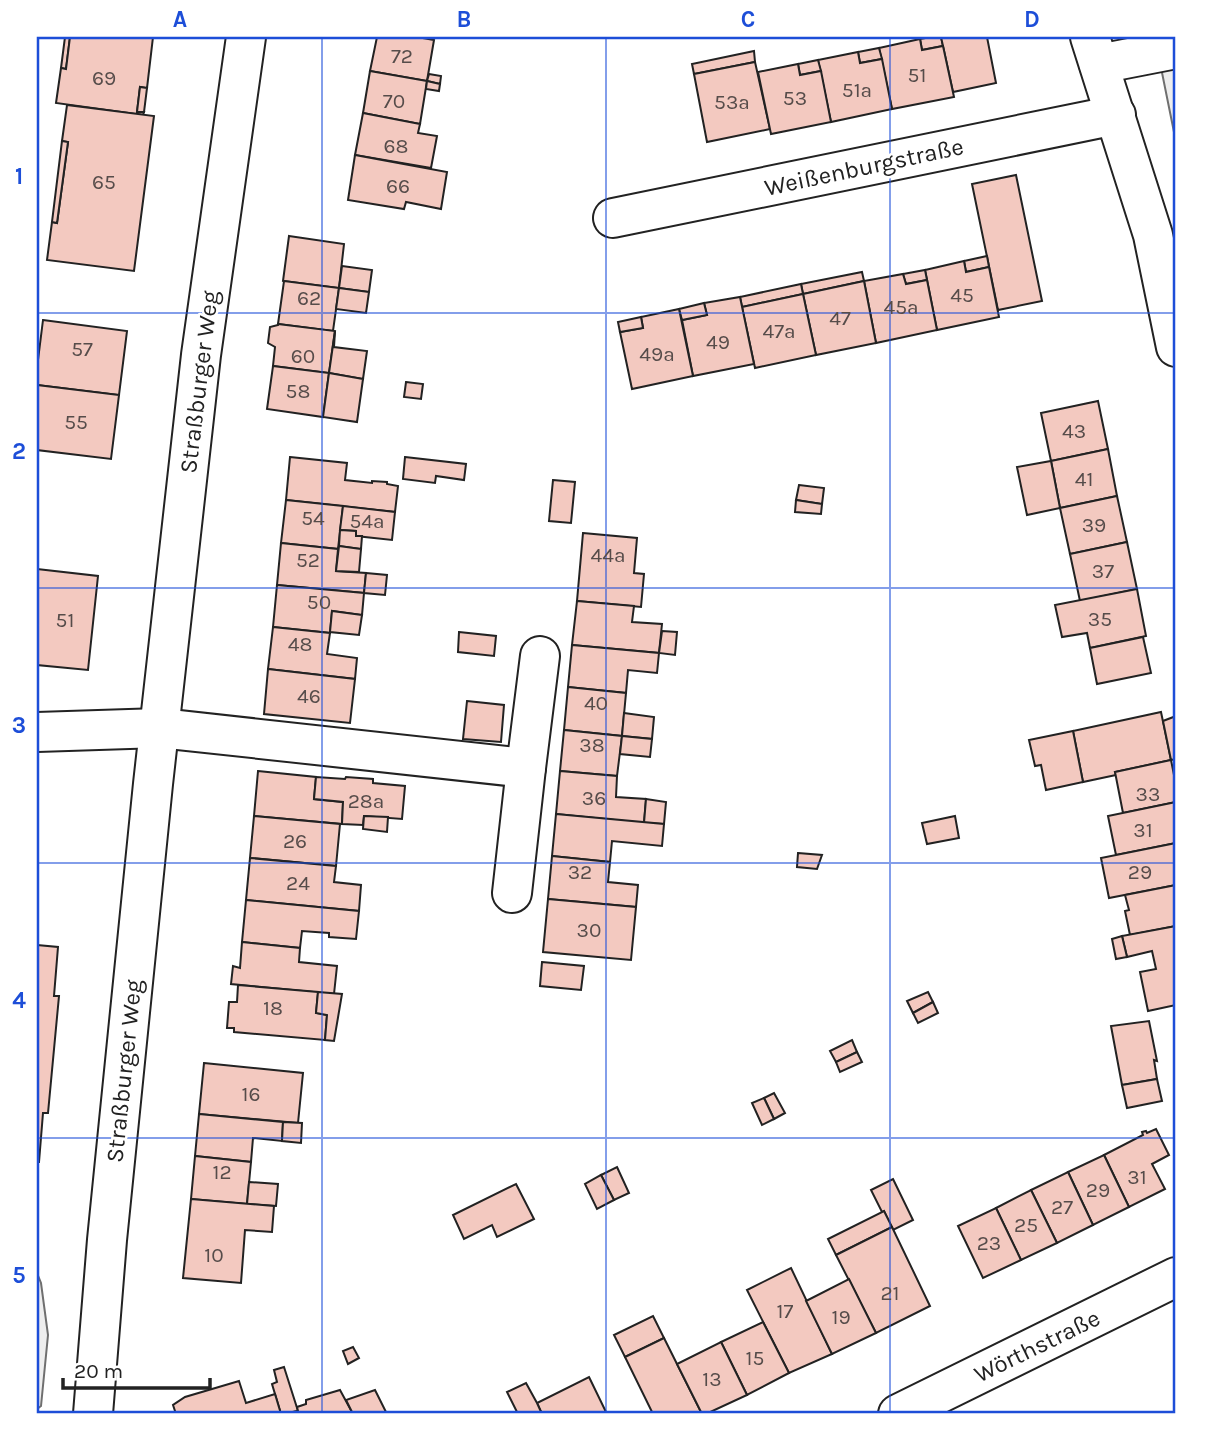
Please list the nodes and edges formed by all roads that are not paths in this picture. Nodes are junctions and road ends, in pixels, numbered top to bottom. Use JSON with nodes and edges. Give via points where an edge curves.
{"nodes":[{"id":1,"x":246,"y":37,"type":"edge"},
{"id":2,"x":1176,"y":49,"type":"edge"},
{"id":3,"x":1095,"y":50,"type":"edge"},
{"id":4,"x":1116,"y":115,"type":"junction"},
{"id":5,"x":613,"y":218,"type":"dead end"},
{"id":6,"x":1176,"y":347,"type":"edge"},
{"id":7,"x":540,"y":656,"type":"dead end"},
{"id":8,"x":160,"y":728,"type":"junction"},
{"id":9,"x":37,"y":732,"type":"edge"},
{"id":10,"x":526,"y":768,"type":"junction"},
{"id":11,"x":512,"y":893,"type":"dead end"},
{"id":12,"x":1176,"y":1277,"type":"edge"},
{"id":13,"x":93,"y":1414,"type":"edge"},
{"id":14,"x":898,"y":1414,"type":"edge"}],
"edges":[{"from":1,"to":8,"type":"street","name":"Straßburger Weg","via":[[201,355]]},
{"from":2,"to":3,"type":"street"},
{"from":3,"to":4,"type":"street"},
{"from":4,"to":5,"type":"street","name":"Weißenburgstraße"},
{"from":4,"to":6,"type":"street","via":[[1153,234]]},
{"from":7,"to":10,"type":"street"},
{"from":8,"to":9,"type":"street"},
{"from":8,"to":10,"type":"street"},
{"from":8,"to":13,"type":"street","name":"Straßburger Weg"},
{"from":10,"to":11,"type":"street"},
{"from":12,"to":14,"type":"street","name":"Wörthstraße"}]}
